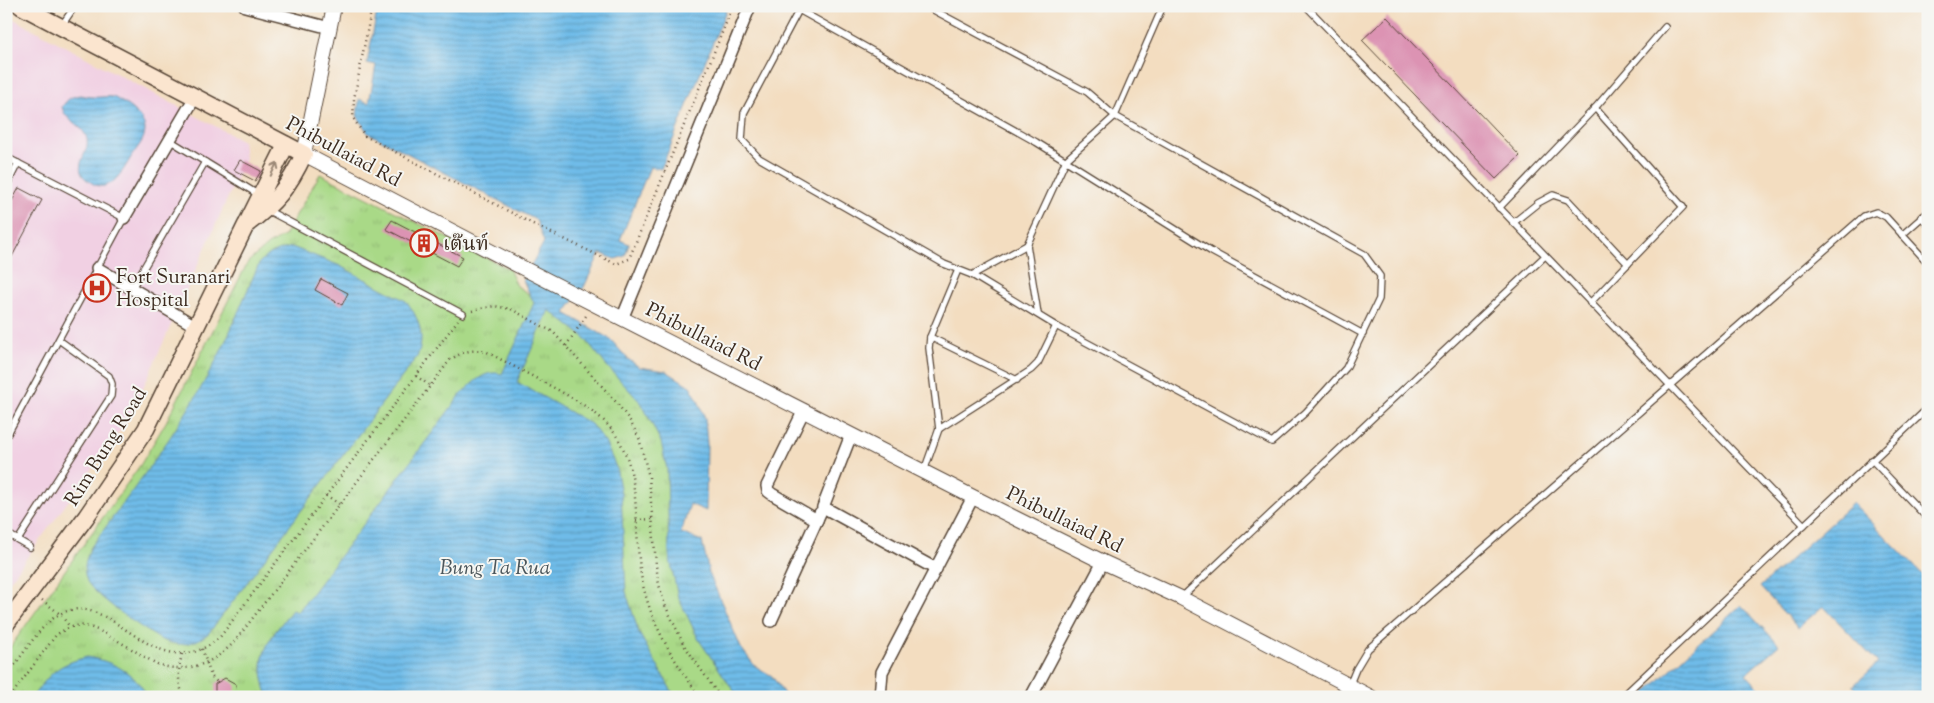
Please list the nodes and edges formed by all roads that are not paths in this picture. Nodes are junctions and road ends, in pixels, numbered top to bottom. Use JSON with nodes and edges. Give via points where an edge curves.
{"nodes":[{"id":1,"x":21,"y":6,"type":"edge"},
{"id":2,"x":75,"y":6,"type":"edge"},
{"id":3,"x":245,"y":6,"type":"edge"},
{"id":4,"x":334,"y":6,"type":"edge"},
{"id":5,"x":750,"y":6,"type":"edge"},
{"id":6,"x":926,"y":6,"type":"edge"},
{"id":7,"x":1163,"y":6,"type":"edge"},
{"id":8,"x":1306,"y":6,"type":"edge"},
{"id":9,"x":800,"y":8,"type":"edge"},
{"id":10,"x":61,"y":27,"type":"junction"},
{"id":11,"x":330,"y":28,"type":"junction"},
{"id":12,"x":1665,"y":28,"type":"dead end"},
{"id":13,"x":195,"y":97,"type":"junction"},
{"id":14,"x":1595,"y":108,"type":"junction"},
{"id":15,"x":1114,"y":116,"type":"junction"},
{"id":16,"x":171,"y":142,"type":"junction"},
{"id":17,"x":286,"y":145,"type":"junction"},
{"id":18,"x":304,"y":154,"type":"junction"},
{"id":19,"x":6,"y":157,"type":"edge"},
{"id":20,"x":1066,"y":160,"type":"junction"},
{"id":21,"x":205,"y":162,"type":"junction"},
{"id":22,"x":18,"y":163,"type":"junction"},
{"id":23,"x":6,"y":186,"type":"edge"},
{"id":24,"x":264,"y":203,"type":"junction"},
{"id":25,"x":1499,"y":208,"type":"junction"},
{"id":26,"x":1928,"y":212,"type":"edge"},
{"id":27,"x":1921,"y":217,"type":"junction"},
{"id":28,"x":124,"y":218,"type":"junction"},
{"id":29,"x":1513,"y":223,"type":"junction"},
{"id":30,"x":1928,"y":224,"type":"edge"},
{"id":31,"x":1902,"y":235,"type":"junction"},
{"id":32,"x":1026,"y":245,"type":"junction"},
{"id":33,"x":1545,"y":256,"type":"junction"},
{"id":34,"x":1928,"y":263,"type":"edge"},
{"id":35,"x":1628,"y":264,"type":"junction"},
{"id":36,"x":98,"y":268,"type":"junction"},
{"id":37,"x":958,"y":270,"type":"junction"},
{"id":38,"x":972,"y":275,"type":"junction"},
{"id":39,"x":132,"y":288,"type":"junction"},
{"id":40,"x":1590,"y":303,"type":"junction"},
{"id":41,"x":463,"y":314,"type":"road end"},
{"id":42,"x":1038,"y":314,"type":"junction"},
{"id":43,"x":622,"y":318,"type":"junction"},
{"id":44,"x":1056,"y":326,"type":"junction"},
{"id":45,"x":197,"y":327,"type":"junction"},
{"id":46,"x":1362,"y":334,"type":"junction"},
{"id":47,"x":930,"y":337,"type":"junction"},
{"id":48,"x":58,"y":340,"type":"junction"},
{"id":49,"x":1017,"y":380,"type":"junction"},
{"id":50,"x":1669,"y":386,"type":"junction"},
{"id":51,"x":1928,"y":408,"type":"edge"},
{"id":52,"x":804,"y":410,"type":"junction"},
{"id":53,"x":939,"y":429,"type":"junction"},
{"id":54,"x":852,"y":435,"type":"junction"},
{"id":55,"x":6,"y":436,"type":"edge"},
{"id":56,"x":1872,"y":460,"type":"junction"},
{"id":57,"x":924,"y":471,"type":"junction"},
{"id":58,"x":974,"y":497,"type":"junction"},
{"id":59,"x":823,"y":507,"type":"junction"},
{"id":60,"x":1928,"y":519,"type":"edge"},
{"id":61,"x":817,"y":520,"type":"junction"},
{"id":62,"x":1804,"y":525,"type":"junction"},
{"id":63,"x":6,"y":533,"type":"edge"},
{"id":64,"x":18,"y":540,"type":"junction"},
{"id":65,"x":30,"y":547,"type":"dead end"},
{"id":66,"x":1103,"y":562,"type":"junction"},
{"id":67,"x":936,"y":569,"type":"junction"},
{"id":68,"x":1181,"y":598,"type":"junction"},
{"id":69,"x":771,"y":621,"type":"dead end"},
{"id":70,"x":6,"y":624,"type":"edge"},
{"id":71,"x":1346,"y":691,"type":"edge"},
{"id":72,"x":880,"y":697,"type":"edge"},
{"id":73,"x":1031,"y":697,"type":"edge"},
{"id":74,"x":1371,"y":697,"type":"edge"},
{"id":75,"x":1622,"y":697,"type":"edge"}],
"edges":[{"from":1,"to":10,"type":"main road","name":"Phibullaiad Rd"},
{"from":2,"to":10,"type":"lane"},
{"from":3,"to":11,"type":"street"},
{"from":4,"to":11,"type":"street","name":"Rim Bung Road"},
{"from":5,"to":43,"type":"street"},
{"from":6,"to":15,"type":"lane","via":[[1087,92]]},
{"from":7,"to":15,"type":"lane"},
{"from":8,"to":25,"type":"lane"},
{"from":9,"to":20,"type":"lane"},
{"from":9,"to":37,"type":"lane","via":[[744,113],[742,140],[759,158]]},
{"from":10,"to":13,"type":"main road","name":"Phibullaiad Rd"},
{"from":11,"to":18,"type":"street","name":"Rim Bung Road"},
{"from":12,"to":14,"type":"lane"},
{"from":13,"to":16,"type":"street"},
{"from":13,"to":17,"type":"main road","name":"Phibullaiad Rd"},
{"from":14,"to":25,"type":"lane"},
{"from":14,"to":35,"type":"lane","via":[[1683,207]]},
{"from":15,"to":20,"type":"lane"},
{"from":15,"to":46,"type":"lane","via":[[1364,254],[1380,276],[1379,299]]},
{"from":16,"to":21,"type":"lane"},
{"from":16,"to":28,"type":"street"},
{"from":17,"to":18,"type":"main road","name":"Phibullaiad Rd"},
{"from":24,"to":17,"type":"main road","name":"Rim Bung Road","one_way":true},
{"from":18,"to":24,"type":"main road","name":"Rim Bung Road","via":[[293,178]]},
{"from":18,"to":43,"type":"street","name":"Phibullaiad Rd"},
{"from":19,"to":22,"type":"lane"},
{"from":20,"to":32,"type":"lane"},
{"from":20,"to":46,"type":"lane","via":[[1212,252]]},
{"from":21,"to":24,"type":"lane"},
{"from":21,"to":39,"type":"lane"},
{"from":22,"to":23,"type":"lane"},
{"from":22,"to":28,"type":"lane"},
{"from":24,"to":41,"type":"lane"},
{"from":24,"to":45,"type":"main road","name":"Rim Bung Road","via":[[232,250]]},
{"from":25,"to":29,"type":"lane"},
{"from":26,"to":27,"type":"lane"},
{"from":27,"to":30,"type":"lane"},
{"from":27,"to":31,"type":"lane"},
{"from":28,"to":36,"type":"lane"},
{"from":29,"to":33,"type":"lane"},
{"from":29,"to":35,"type":"lane","via":[[1553,195],[1568,200]]},
{"from":31,"to":34,"type":"lane"},
{"from":31,"to":50,"type":"lane","via":[[1886,216],[1876,212],[1864,216]]},
{"from":32,"to":38,"type":"lane"},
{"from":32,"to":42,"type":"lane"},
{"from":33,"to":40,"type":"lane"},
{"from":33,"to":68,"type":"lane"},
{"from":35,"to":40,"type":"lane"},
{"from":36,"to":39,"type":"street"},
{"from":36,"to":48,"type":"lane"},
{"from":37,"to":38,"type":"lane"},
{"from":37,"to":47,"type":"lane"},
{"from":38,"to":42,"type":"lane"},
{"from":39,"to":45,"type":"street"},
{"from":40,"to":50,"type":"lane"},
{"from":42,"to":44,"type":"lane"},
{"from":43,"to":52,"type":"street","name":"Phibullaiad Rd"},
{"from":44,"to":46,"type":"lane","via":[[1272,442],[1306,412],[1346,368]]},
{"from":44,"to":49,"type":"lane","via":[[1038,363]]},
{"from":45,"to":70,"type":"main road","name":"Rim Bung Road","via":[[146,429],[86,517]]},
{"from":47,"to":49,"type":"lane"},
{"from":47,"to":53,"type":"lane"},
{"from":48,"to":55,"type":"lane"},
{"from":48,"to":64,"type":"lane","via":[[109,376],[112,384],[110,396]]},
{"from":49,"to":53,"type":"lane"},
{"from":50,"to":62,"type":"lane"},
{"from":50,"to":71,"type":"lane","via":[[1368,649]]},
{"from":51,"to":56,"type":"lane"},
{"from":52,"to":54,"type":"street","name":"Phibullaiad Rd"},
{"from":52,"to":61,"type":"street","via":[[767,486],[772,494]]},
{"from":53,"to":57,"type":"lane"},
{"from":54,"to":57,"type":"street","name":"Phibullaiad Rd"},
{"from":54,"to":59,"type":"street"},
{"from":56,"to":60,"type":"lane"},
{"from":56,"to":62,"type":"lane"},
{"from":57,"to":58,"type":"street","name":"Phibullaiad Rd"},
{"from":58,"to":66,"type":"street","name":"Phibullaiad Rd"},
{"from":58,"to":67,"type":"street"},
{"from":59,"to":61,"type":"street"},
{"from":59,"to":67,"type":"street"},
{"from":61,"to":69,"type":"street"},
{"from":62,"to":75,"type":"lane"},
{"from":63,"to":64,"type":"lane"},
{"from":64,"to":65,"type":"lane"},
{"from":66,"to":68,"type":"street","name":"Phibullaiad Rd"},
{"from":66,"to":73,"type":"street"},
{"from":67,"to":72,"type":"street","via":[[882,672]]},
{"from":68,"to":71,"type":"street","name":"Phibullaiad Rd"},
{"from":71,"to":74,"type":"street","name":"Phibullaiad Rd"}]}
